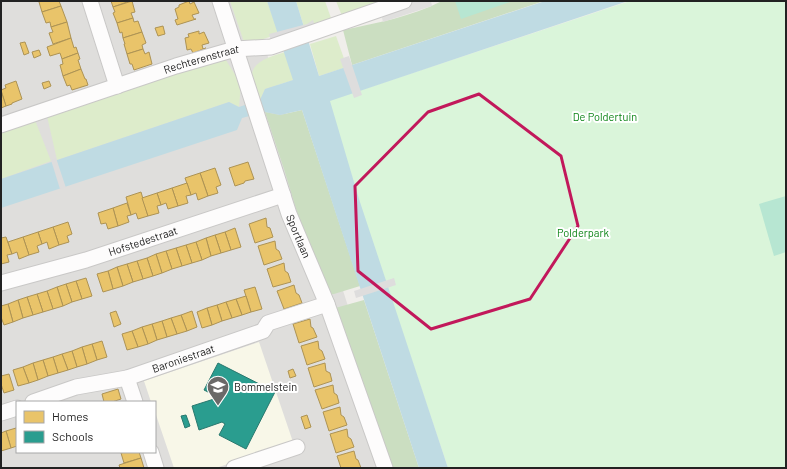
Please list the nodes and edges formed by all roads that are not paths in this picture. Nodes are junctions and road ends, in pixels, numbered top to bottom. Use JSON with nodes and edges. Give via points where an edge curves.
{"nodes":[{"id":1,"x":90,"y":1,"type":"edge"},
{"id":2,"x":220,"y":1,"type":"edge"},
{"id":3,"x":404,"y":1,"type":"edge"},
{"id":4,"x":235,"y":49,"type":"junction"},
{"id":5,"x":117,"y":86,"type":"junction"},
{"id":6,"x":1,"y":125,"type":"edge"},
{"id":7,"x":283,"y":195,"type":"junction"},
{"id":8,"x":1,"y":283,"type":"edge"},
{"id":9,"x":327,"y":304,"type":"junction"},
{"id":10,"x":127,"y":378,"type":"junction"},
{"id":11,"x":36,"y":401,"type":"edge"},
{"id":12,"x":135,"y":401,"type":"edge"},
{"id":13,"x":16,"y":408,"type":"edge"},
{"id":14,"x":1,"y":413,"type":"edge"},
{"id":15,"x":297,"y":447,"type":"dead end"},
{"id":16,"x":151,"y":453,"type":"edge"},
{"id":17,"x":156,"y":468,"type":"edge"},
{"id":18,"x":234,"y":468,"type":"edge"},
{"id":19,"x":385,"y":468,"type":"edge"}],
"edges":[{"from":1,"to":5,"type":"street"},
{"from":2,"to":4,"type":"street","name":"Sportlaan"},
{"from":3,"to":4,"type":"street","name":"Rechterenstraat","via":[[271,47]]},
{"from":4,"to":5,"type":"street","name":"Rechterenstraat"},
{"from":4,"to":7,"type":"street","name":"Sportlaan"},
{"from":5,"to":6,"type":"street","name":"Rechterenstraat"},
{"from":7,"to":8,"type":"street","name":"Hofstedestraat","via":[[86,260]]},
{"from":7,"to":9,"type":"street","name":"Sportlaan"},
{"from":9,"to":10,"type":"street","name":"Baroniestraat","via":[[268,323],[263,331]]},
{"from":9,"to":19,"type":"street","name":"Sportlaan"},
{"from":10,"to":11,"type":"street","name":"Baroniestraat","via":[[76,388]]},
{"from":10,"to":12,"type":"street"},
{"from":13,"to":14,"type":"street"},
{"from":15,"to":18,"type":"street"},
{"from":16,"to":17,"type":"street"}]}
